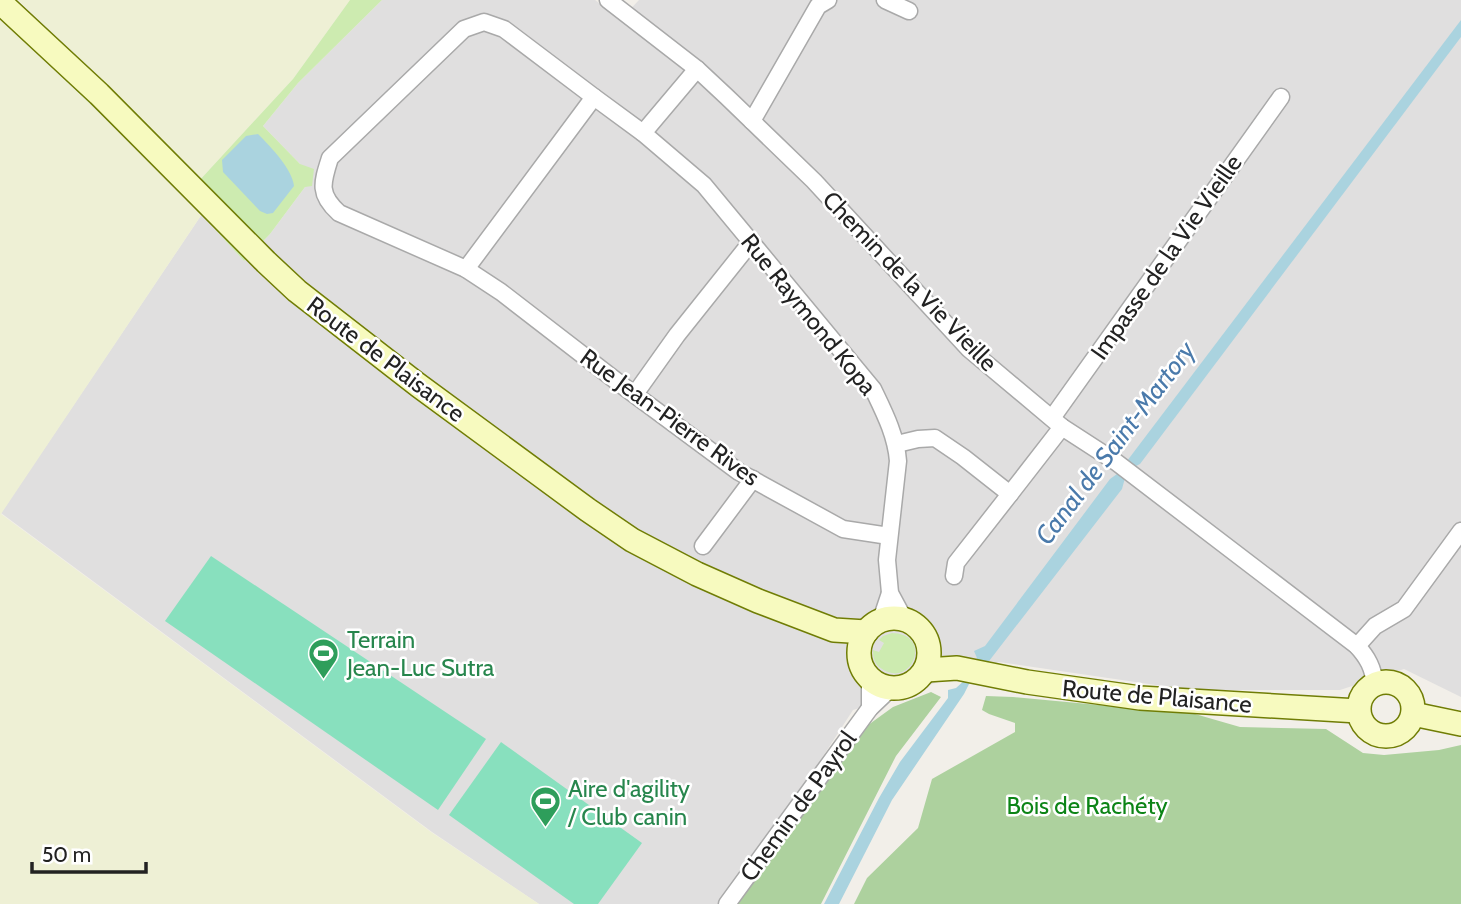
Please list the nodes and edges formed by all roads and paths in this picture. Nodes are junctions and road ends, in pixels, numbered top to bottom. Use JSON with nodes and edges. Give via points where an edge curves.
{"nodes":[{"id":1,"x":608,"y":0,"type":"edge"},
{"id":2,"x":828,"y":0,"type":"edge"},
{"id":3,"x":885,"y":0,"type":"edge"},
{"id":4,"x":0,"y":2,"type":"edge"},
{"id":5,"x":909,"y":11,"type":"dead end"},
{"id":6,"x":697,"y":69,"type":"junction"},
{"id":7,"x":594,"y":97,"type":"junction"},
{"id":8,"x":1281,"y":97,"type":"dead end"},
{"id":9,"x":752,"y":121,"type":"junction"},
{"id":10,"x":643,"y":133,"type":"junction"},
{"id":11,"x":752,"y":242,"type":"junction"},
{"id":12,"x":466,"y":270,"type":"junction"},
{"id":13,"x":635,"y":394,"type":"junction"},
{"id":14,"x":1057,"y":422,"type":"junction"},
{"id":15,"x":897,"y":444,"type":"junction"},
{"id":16,"x":753,"y":479,"type":"junction"},
{"id":17,"x":1010,"y":494,"type":"junction"},
{"id":18,"x":1461,"y":531,"type":"edge"},
{"id":19,"x":889,"y":536,"type":"junction"},
{"id":20,"x":703,"y":546,"type":"dead end"},
{"id":21,"x":954,"y":576,"type":"dead end"},
{"id":22,"x":877,"y":631,"type":"junction"},
{"id":23,"x":1357,"y":646,"type":"junction"},
{"id":24,"x":928,"y":661,"type":"junction"},
{"id":25,"x":880,"y":684,"type":"junction"},
{"id":26,"x":1375,"y":684,"type":"junction"},
{"id":27,"x":1358,"y":711,"type":"junction"},
{"id":28,"x":1413,"y":714,"type":"junction"},
{"id":29,"x":1461,"y":724,"type":"edge"},
{"id":30,"x":727,"y":904,"type":"edge"}],
"edges":[{"from":1,"to":6,"type":"street","name":"Chemin de la Vie Vieille"},
{"from":2,"to":9,"type":"street","via":[[818,6]]},
{"from":3,"to":5,"type":"street"},
{"from":4,"to":22,"type":"main road","name":"Route de Plaisance","via":[[266,262],[335,321],[632,540],[697,575],[834,630]]},
{"from":6,"to":9,"type":"street","name":"Chemin de la Vie Vieille"},
{"from":6,"to":10,"type":"street"},
{"from":7,"to":10,"type":"street","name":"Rue Raymond Kopa"},
{"from":7,"to":12,"type":"street"},
{"from":7,"to":12,"type":"street","name":"Rue Jean-Pierre Rives","via":[[504,29],[484,22],[464,29],[330,158],[322,182],[327,202],[339,212]]},
{"from":8,"to":14,"type":"street","name":"Impasse de la Vie Vieille"},
{"from":9,"to":14,"type":"street","name":"Chemin de la Vie Vieille","via":[[969,348]]},
{"from":10,"to":11,"type":"street","name":"Rue Raymond Kopa","via":[[704,185]]},
{"from":11,"to":13,"type":"street"},
{"from":11,"to":15,"type":"street","name":"Rue Raymond Kopa","via":[[873,389]]},
{"from":12,"to":13,"type":"street","name":"Rue Jean-Pierre Rives"},
{"from":13,"to":16,"type":"street","name":"Rue Jean-Pierre Rives"},
{"from":14,"to":17,"type":"street","name":"Impasse de la Vie Vieille"},
{"from":14,"to":23,"type":"street","name":"Chemin de la Vie Vieille"},
{"from":15,"to":17,"type":"street","via":[[935,439]]},
{"from":15,"to":19,"type":"street","name":"Rue Raymond Kopa"},
{"from":16,"to":19,"type":"street","name":"Rue Jean-Pierre Rives","via":[[843,529]]},
{"from":16,"to":20,"type":"street"},
{"from":17,"to":21,"type":"street","name":"Impasse de la Vie Vieille","via":[[956,562]]},
{"from":18,"to":23,"type":"street","via":[[1404,609],[1375,626]]},
{"from":19,"to":22,"type":"street","name":"Rue Raymond Kopa","via":[[890,593]]},
{"from":22,"to":24,"type":"main road","via":[[908,620],[926,636]]},
{"from":22,"to":25,"type":"main road","via":[[859,660],[863,671]]},
{"from":23,"to":26,"type":"street","name":"Chemin de la Vie Vieille","via":[[1367,656]]},
{"from":24,"to":25,"type":"main road","via":[[911,685]]},
{"from":24,"to":27,"type":"main road","name":"Route de Plaisance","via":[[1027,682],[1140,698]]},
{"from":25,"to":30,"type":"street","name":"Chemin de Payrol","via":[[870,708]]},
{"from":26,"to":27,"type":"main road","via":[[1362,695]]},
{"from":26,"to":28,"type":"main road","via":[[1399,685],[1410,698]]},
{"from":27,"to":28,"type":"main road","via":[[1365,727],[1380,736],[1397,734]]},
{"from":28,"to":29,"type":"main road"}]}
